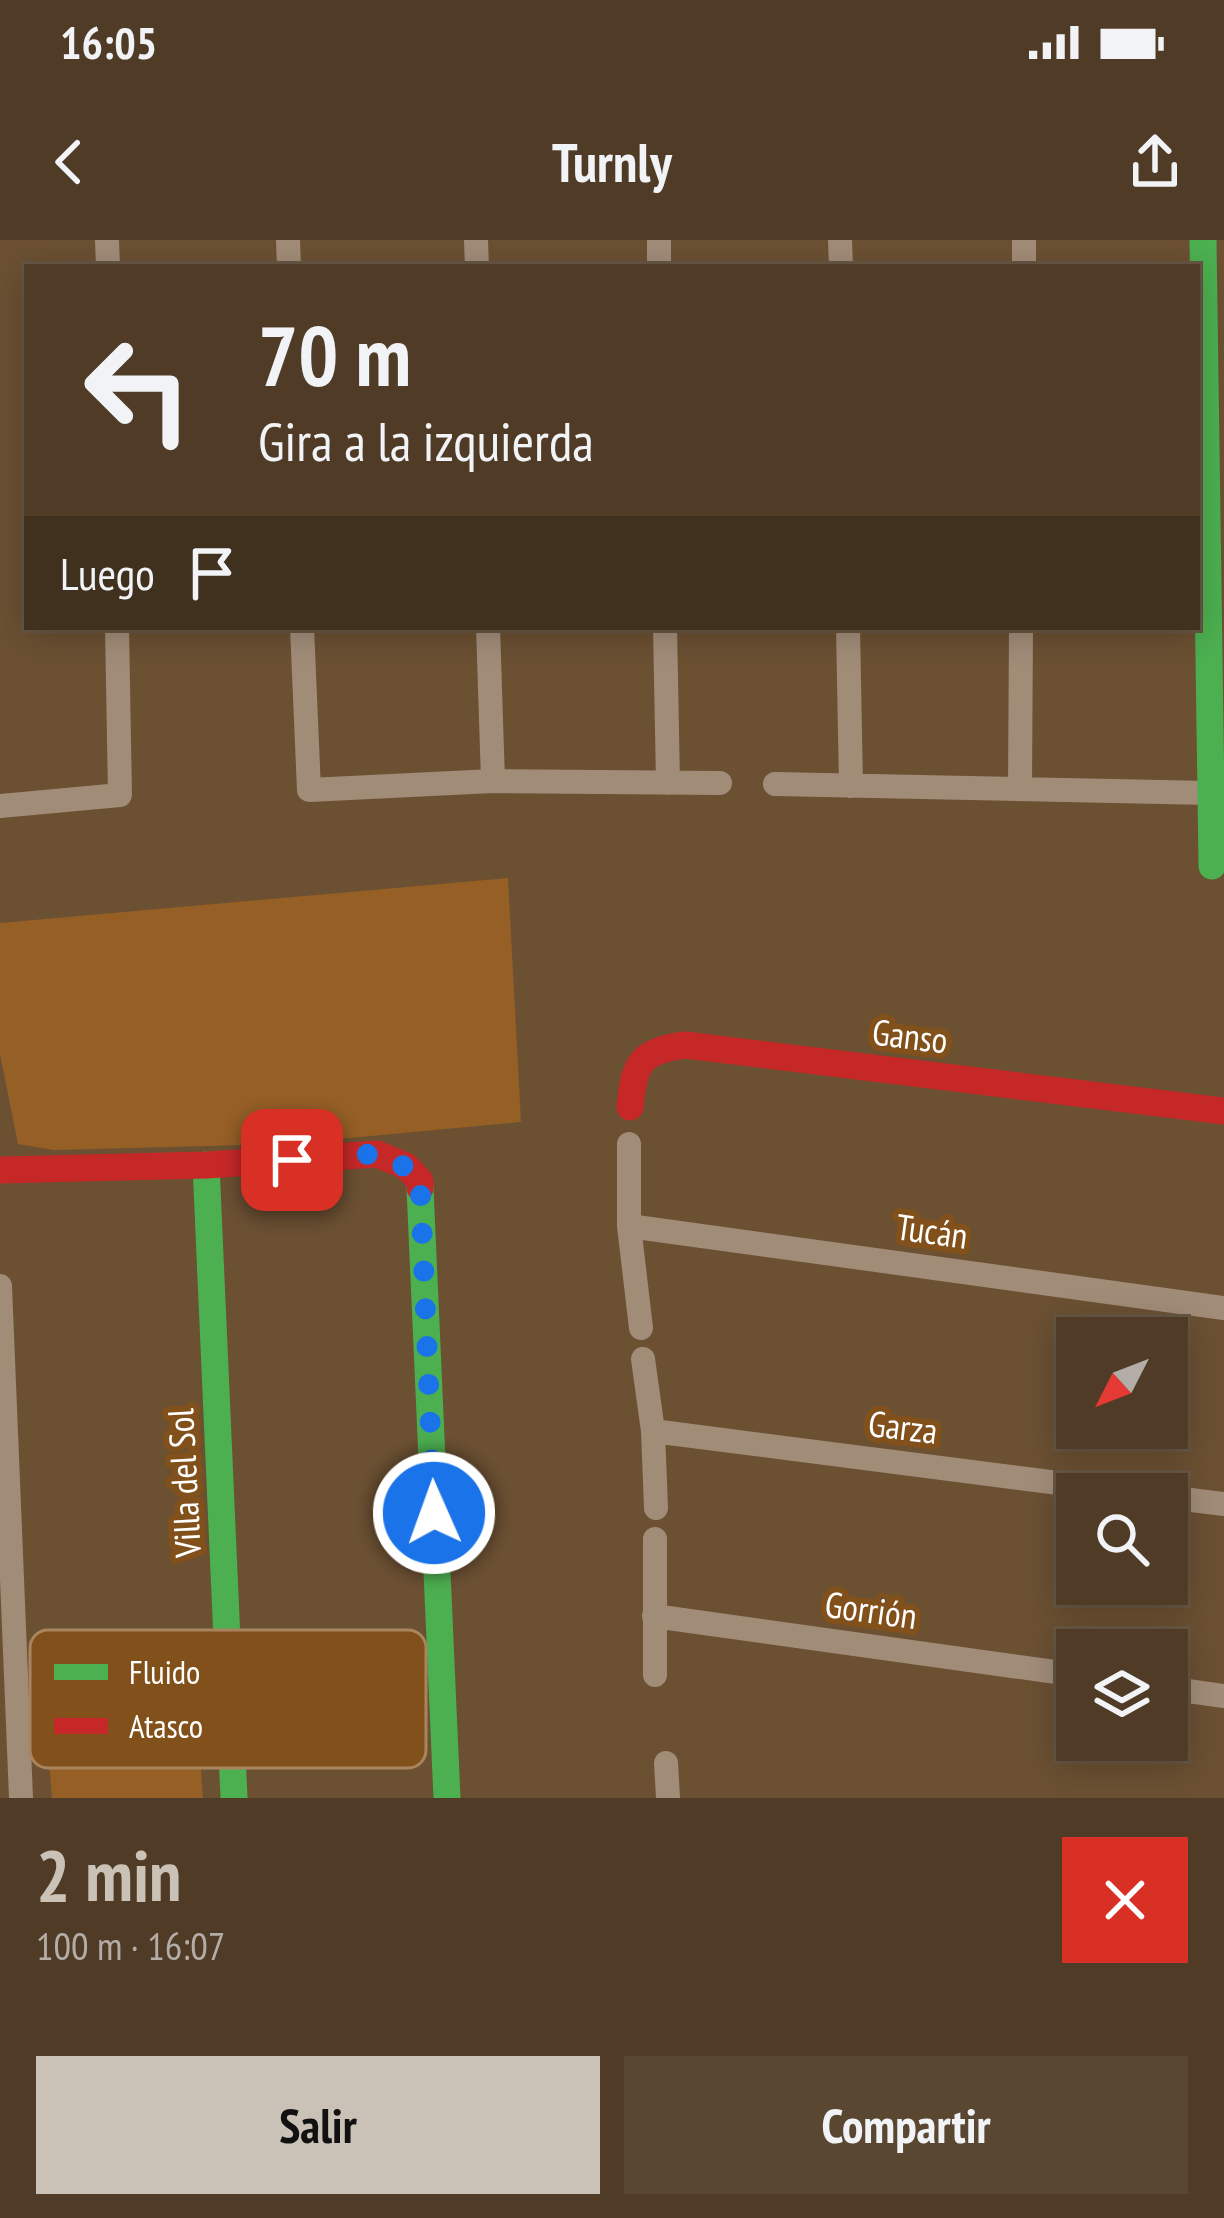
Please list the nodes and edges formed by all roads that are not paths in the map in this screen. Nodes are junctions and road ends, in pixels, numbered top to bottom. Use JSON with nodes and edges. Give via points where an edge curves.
{"nodes":[{"id":1,"x":1203,"y":240,"type":"edge"},
{"id":2,"x":117,"y":630,"type":"edge"},
{"id":3,"x":302,"y":630,"type":"edge"},
{"id":4,"x":488,"y":630,"type":"edge"},
{"id":5,"x":665,"y":630,"type":"edge"},
{"id":6,"x":848,"y":630,"type":"edge"},
{"id":7,"x":1022,"y":630,"type":"edge"},
{"id":8,"x":494,"y":782,"type":"junction"},
{"id":9,"x":720,"y":782,"type":"dead end"},
{"id":10,"x":668,"y":783,"type":"junction"},
{"id":11,"x":775,"y":784,"type":"dead end"},
{"id":12,"x":851,"y":786,"type":"junction"},
{"id":13,"x":1020,"y":788,"type":"junction"},
{"id":14,"x":1210,"y":793,"type":"junction"},
{"id":15,"x":0,"y":806,"type":"edge"},
{"id":16,"x":1212,"y":866,"type":"dead end"},
{"id":17,"x":630,"y":1107,"type":"dead end"},
{"id":18,"x":1224,"y":1111,"type":"edge"},
{"id":19,"x":629,"y":1144,"type":"dead end"},
{"id":20,"x":206,"y":1165,"type":"junction"},
{"id":21,"x":0,"y":1170,"type":"edge"},
{"id":22,"x":629,"y":1226,"type":"junction"},
{"id":23,"x":0,"y":1286,"type":"edge"},
{"id":24,"x":1224,"y":1308,"type":"edge"},
{"id":25,"x":641,"y":1328,"type":"dead end"},
{"id":26,"x":643,"y":1359,"type":"dead end"},
{"id":27,"x":653,"y":1431,"type":"junction"},
{"id":28,"x":1056,"y":1483,"type":"edge"},
{"id":29,"x":1188,"y":1500,"type":"edge"},
{"id":30,"x":1224,"y":1504,"type":"edge"},
{"id":31,"x":656,"y":1508,"type":"dead end"},
{"id":32,"x":655,"y":1539,"type":"dead end"},
{"id":33,"x":654,"y":1616,"type":"junction"},
{"id":34,"x":227,"y":1630,"type":"edge"},
{"id":35,"x":1056,"y":1673,"type":"edge"},
{"id":36,"x":655,"y":1675,"type":"dead end"},
{"id":37,"x":1188,"y":1691,"type":"edge"},
{"id":38,"x":1224,"y":1696,"type":"edge"},
{"id":39,"x":666,"y":1763,"type":"dead end"},
{"id":40,"x":233,"y":1768,"type":"edge"},
{"id":41,"x":21,"y":1798,"type":"edge"},
{"id":42,"x":234,"y":1798,"type":"edge"},
{"id":43,"x":447,"y":1798,"type":"edge"},
{"id":44,"x":668,"y":1798,"type":"edge"}],
"edges":[{"from":1,"to":14,"type":"street"},
{"from":2,"to":15,"type":"street","via":[[120,795]]},
{"from":3,"to":8,"type":"street","via":[[309,790]]},
{"from":4,"to":8,"type":"street"},
{"from":5,"to":10,"type":"street"},
{"from":6,"to":12,"type":"street"},
{"from":7,"to":13,"type":"street"},
{"from":8,"to":10,"type":"street"},
{"from":9,"to":10,"type":"street"},
{"from":11,"to":12,"type":"street"},
{"from":12,"to":13,"type":"street"},
{"from":13,"to":14,"type":"street"},
{"from":14,"to":16,"type":"street"},
{"from":17,"to":18,"type":"street","name":"Ganso","via":[[644,1057],[685,1045]]},
{"from":19,"to":22,"type":"street"},
{"from":20,"to":21,"type":"street"},
{"from":20,"to":34,"type":"street","name":"Villa del Sol"},
{"from":20,"to":43,"type":"street","via":[[377,1154],[420,1180]]},
{"from":22,"to":24,"type":"street","name":"Tucán"},
{"from":22,"to":25,"type":"street"},
{"from":23,"to":41,"type":"street"},
{"from":26,"to":27,"type":"street"},
{"from":27,"to":28,"type":"street","name":"Garza"},
{"from":27,"to":31,"type":"street"},
{"from":29,"to":30,"type":"street"},
{"from":32,"to":33,"type":"street"},
{"from":33,"to":35,"type":"street","name":"Gorrión"},
{"from":33,"to":36,"type":"street"},
{"from":37,"to":38,"type":"street"},
{"from":39,"to":44,"type":"street"},
{"from":40,"to":42,"type":"street","name":"Villa del Sol"}]}
